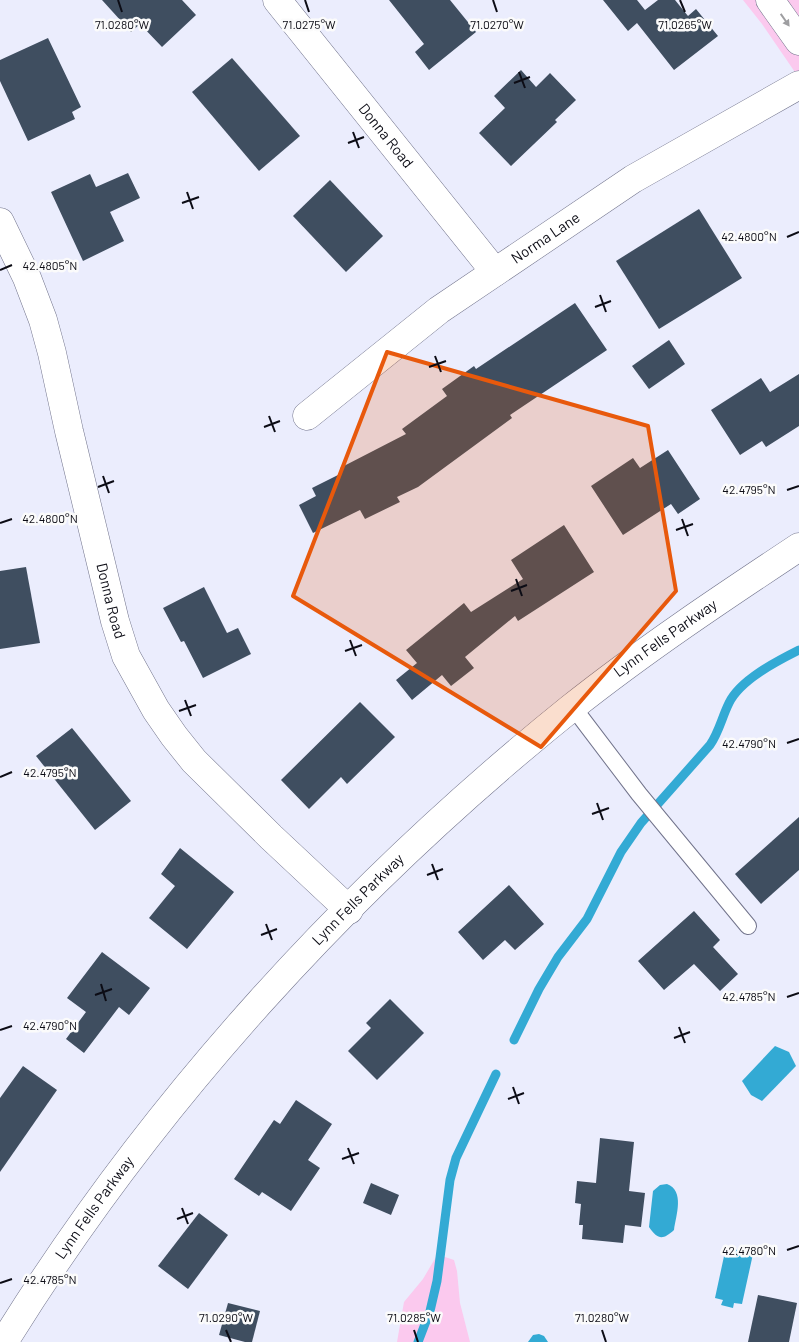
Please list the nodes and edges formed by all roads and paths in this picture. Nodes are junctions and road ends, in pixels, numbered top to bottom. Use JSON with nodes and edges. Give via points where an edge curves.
{"nodes":[{"id":1,"x":277,"y":0,"type":"edge"},
{"id":2,"x":770,"y":0,"type":"edge"},
{"id":3,"x":799,"y":41,"type":"edge"},
{"id":4,"x":799,"y":85,"type":"edge"},
{"id":5,"x":0,"y":222,"type":"edge"},
{"id":6,"x":495,"y":272,"type":"junction"},
{"id":7,"x":307,"y":416,"type":"dead end"},
{"id":8,"x":799,"y":547,"type":"edge"},
{"id":9,"x":573,"y":707,"type":"junction"},
{"id":10,"x":349,"y":910,"type":"junction"},
{"id":11,"x":748,"y":926,"type":"dead end"},
{"id":12,"x":4,"y":1342,"type":"edge"}],
"edges":[{"from":1,"to":6,"type":"street","name":"Donna Road"},
{"from":2,"to":3,"type":"street","one_way":true},
{"from":4,"to":6,"type":"street","name":"Norma Lane","via":[[633,179]]},
{"from":5,"to":10,"type":"street","name":"Donna Road","via":[[43,320],[126,656],[156,710],[194,760]]},
{"from":6,"to":7,"type":"street","name":"Norma Lane","via":[[439,310]]},
{"from":8,"to":9,"type":"street","name":"Lynn Fells Parkway","via":[[673,632]]},
{"from":9,"to":10,"type":"street","name":"Lynn Fells Parkway","via":[[443,818]]},
{"from":9,"to":11,"type":"lane","via":[[639,794]]},
{"from":10,"to":12,"type":"street","name":"Lynn Fells Parkway","via":[[282,977],[181,1094],[82,1223]]}]}
